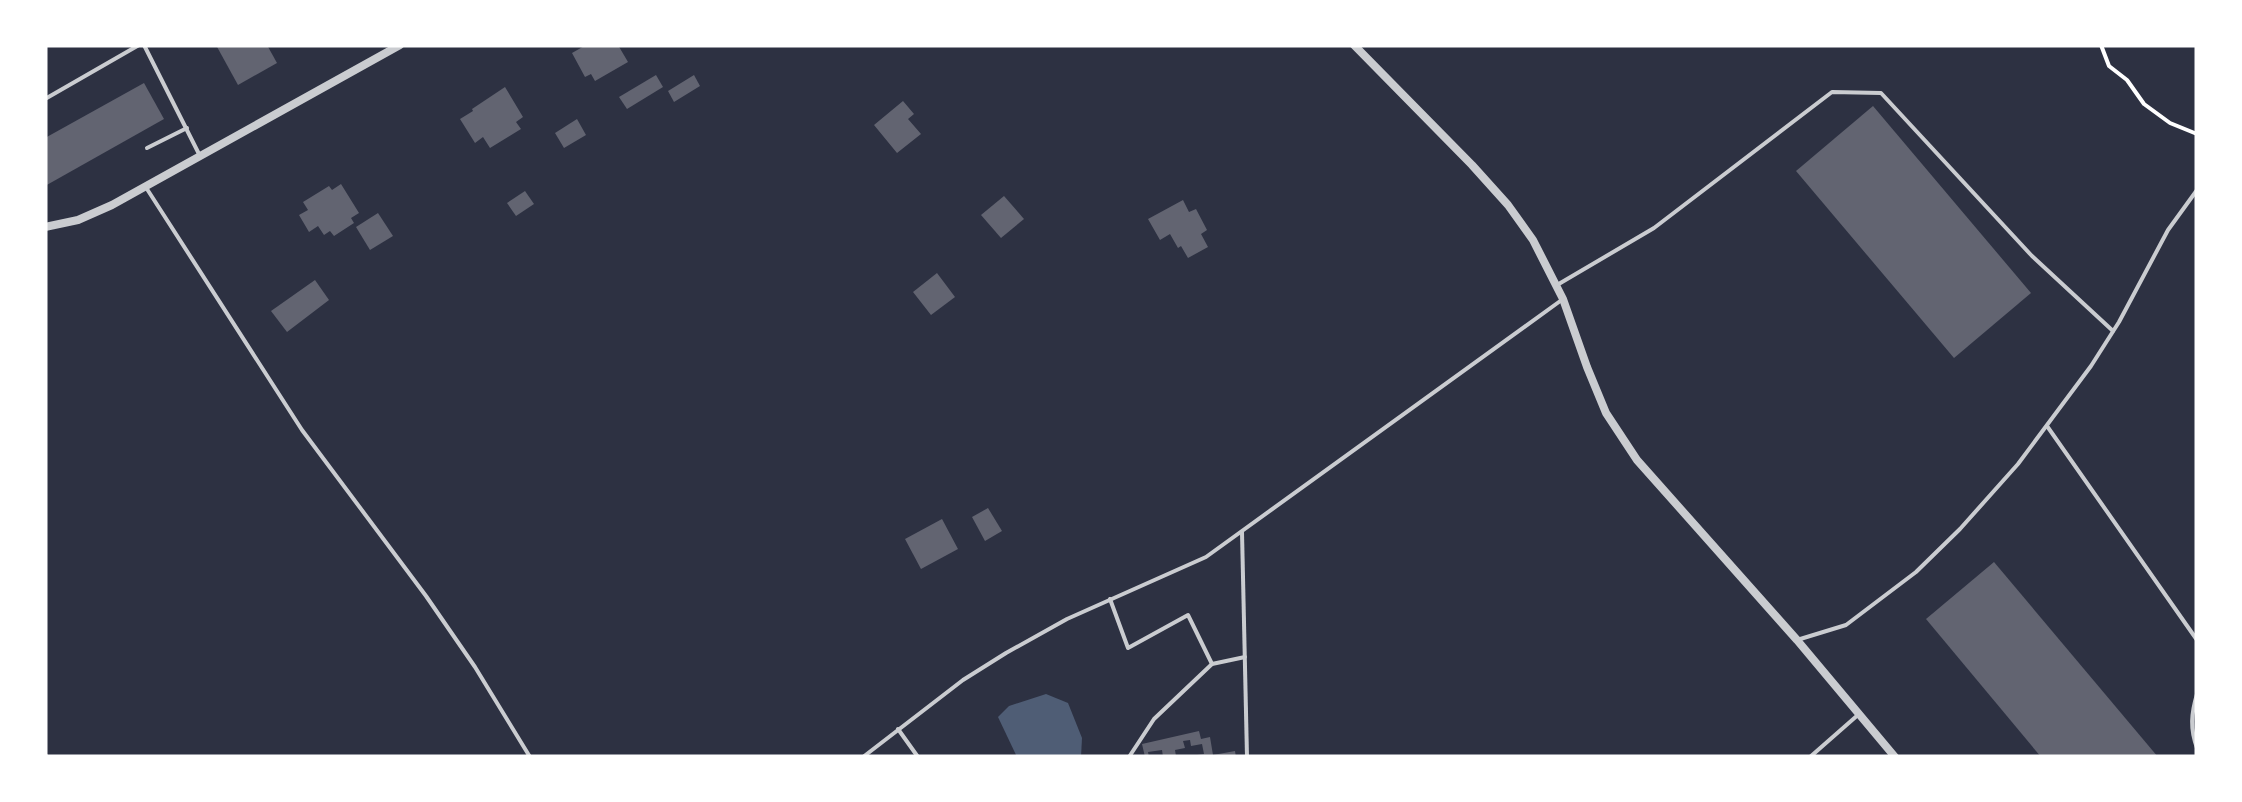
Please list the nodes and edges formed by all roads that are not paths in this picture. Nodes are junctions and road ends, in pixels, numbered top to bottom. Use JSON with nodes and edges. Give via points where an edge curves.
{"nodes":[{"id":1,"x":142,"y":45,"type":"edge"},
{"id":2,"x":400,"y":45,"type":"edge"},
{"id":3,"x":1354,"y":45,"type":"edge"},
{"id":4,"x":45,"y":98,"type":"edge"},
{"id":5,"x":187,"y":128,"type":"junction"},
{"id":6,"x":147,"y":148,"type":"dead end"},
{"id":7,"x":200,"y":156,"type":"junction"},
{"id":8,"x":145,"y":186,"type":"junction"},
{"id":9,"x":2197,"y":190,"type":"edge"},
{"id":10,"x":45,"y":227,"type":"edge"},
{"id":11,"x":1556,"y":285,"type":"junction"},
{"id":12,"x":1563,"y":299,"type":"junction"},
{"id":13,"x":2113,"y":331,"type":"junction"},
{"id":14,"x":2047,"y":426,"type":"junction"},
{"id":15,"x":1242,"y":532,"type":"junction"},
{"id":16,"x":1110,"y":599,"type":"junction"},
{"id":17,"x":1797,"y":640,"type":"junction"},
{"id":18,"x":2197,"y":640,"type":"edge"},
{"id":19,"x":1245,"y":657,"type":"junction"},
{"id":20,"x":1212,"y":664,"type":"junction"},
{"id":21,"x":2197,"y":694,"type":"edge"},
{"id":22,"x":1860,"y":714,"type":"junction"},
{"id":23,"x":898,"y":729,"type":"junction"},
{"id":24,"x":2197,"y":748,"type":"edge"},
{"id":25,"x":530,"y":757,"type":"edge"},
{"id":26,"x":863,"y":757,"type":"edge"},
{"id":27,"x":918,"y":757,"type":"edge"},
{"id":28,"x":1128,"y":757,"type":"edge"},
{"id":29,"x":1247,"y":757,"type":"edge"},
{"id":30,"x":1810,"y":757,"type":"edge"},
{"id":31,"x":1895,"y":757,"type":"edge"}],
"edges":[{"from":1,"to":4,"type":"lane"},
{"from":1,"to":5,"type":"lane"},
{"from":2,"to":7,"type":"street"},
{"from":3,"to":11,"type":"street","via":[[1508,205]]},
{"from":5,"to":6,"type":"lane"},
{"from":5,"to":7,"type":"lane"},
{"from":7,"to":8,"type":"street"},
{"from":8,"to":10,"type":"street","via":[[78,220]]},
{"from":8,"to":25,"type":"lane","via":[[302,430],[426,596]]},
{"from":9,"to":13,"type":"lane"},
{"from":11,"to":12,"type":"street"},
{"from":11,"to":13,"type":"lane","via":[[1654,228],[1832,92],[1881,93],[2032,256]]},
{"from":12,"to":15,"type":"lane"},
{"from":12,"to":17,"type":"street","via":[[1606,413],[1637,460]]},
{"from":13,"to":14,"type":"lane"},
{"from":14,"to":17,"type":"lane","via":[[1916,572],[1846,625]]},
{"from":14,"to":18,"type":"lane"},
{"from":15,"to":16,"type":"lane","via":[[1206,557]]},
{"from":15,"to":19,"type":"lane"},
{"from":16,"to":20,"type":"lane","via":[[1128,648],[1188,615]]},
{"from":16,"to":23,"type":"lane","via":[[992,662]]},
{"from":17,"to":22,"type":"street"},
{"from":19,"to":20,"type":"lane"},
{"from":19,"to":29,"type":"lane"},
{"from":20,"to":28,"type":"lane","via":[[1154,719]]},
{"from":21,"to":24,"type":"lane","via":[[2191,715]]},
{"from":22,"to":30,"type":"lane"},
{"from":22,"to":31,"type":"street"},
{"from":23,"to":26,"type":"lane"},
{"from":23,"to":27,"type":"lane"}]}
